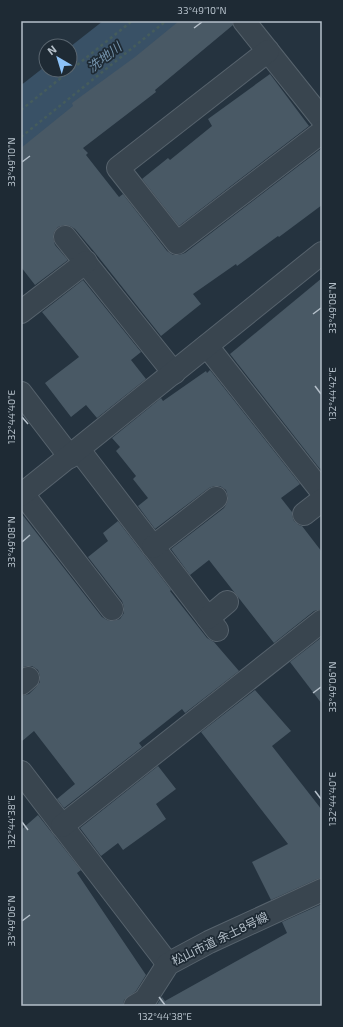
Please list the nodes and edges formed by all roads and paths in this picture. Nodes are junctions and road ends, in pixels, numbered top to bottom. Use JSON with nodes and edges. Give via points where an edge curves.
{"nodes":[{"id":1,"x":132,"y":21,"type":"edge"},
{"id":2,"x":166,"y":21,"type":"edge"},
{"id":3,"x":244,"y":21,"type":"edge"},
{"id":4,"x":268,"y":51,"type":"junction"},
{"id":5,"x":21,"y":110,"type":"edge"},
{"id":6,"x":322,"y":118,"type":"edge"},
{"id":7,"x":322,"y":132,"type":"edge"},
{"id":8,"x":21,"y":136,"type":"edge"},
{"id":9,"x":65,"y":237,"type":"dead end"},
{"id":10,"x":322,"y":253,"type":"edge"},
{"id":11,"x":86,"y":262,"type":"junction"},
{"id":12,"x":21,"y":312,"type":"edge"},
{"id":13,"x":207,"y":346,"type":"junction"},
{"id":14,"x":174,"y":373,"type":"junction"},
{"id":15,"x":21,"y":393,"type":"edge"},
{"id":16,"x":74,"y":454,"type":"junction"},
{"id":17,"x":322,"y":492,"type":"edge"},
{"id":18,"x":22,"y":494,"type":"edge"},
{"id":19,"x":216,"y":498,"type":"dead end"},
{"id":20,"x":322,"y":500,"type":"edge"},
{"id":21,"x":304,"y":514,"type":"dead end"},
{"id":22,"x":153,"y":547,"type":"junction"},
{"id":23,"x":227,"y":602,"type":"dead end"},
{"id":24,"x":112,"y":609,"type":"dead end"},
{"id":25,"x":322,"y":621,"type":"edge"},
{"id":26,"x":21,"y":772,"type":"edge"},
{"id":27,"x":62,"y":826,"type":"junction"},
{"id":28,"x":322,"y":890,"type":"edge"},
{"id":29,"x":168,"y":964,"type":"junction"},
{"id":30,"x":135,"y":1006,"type":"edge"}],
"edges":[{"from":1,"to":5,"type":"path"},
{"from":2,"to":8,"type":"path"},
{"from":3,"to":4,"type":"street"},
{"from":4,"to":6,"type":"street"},
{"from":4,"to":7,"type":"street","via":[[118,168],[177,244]]},
{"from":9,"to":11,"type":"street"},
{"from":10,"to":13,"type":"street"},
{"from":11,"to":12,"type":"street"},
{"from":11,"to":14,"type":"street"},
{"from":13,"to":14,"type":"street"},
{"from":13,"to":17,"type":"street"},
{"from":14,"to":16,"type":"street"},
{"from":15,"to":16,"type":"street"},
{"from":16,"to":18,"type":"street"},
{"from":16,"to":22,"type":"street"},
{"from":18,"to":24,"type":"street"},
{"from":19,"to":22,"type":"street"},
{"from":20,"to":21,"type":"street"},
{"from":22,"to":23,"type":"street","via":[[212,624]]},
{"from":25,"to":27,"type":"street"},
{"from":26,"to":27,"type":"street"},
{"from":27,"to":29,"type":"street"},
{"from":28,"to":29,"type":"street","name":"松山市道 余土8号線","via":[[209,942]]},
{"from":29,"to":30,"type":"street","name":"松山市道 余土8号線","via":[[145,1000]]}]}
